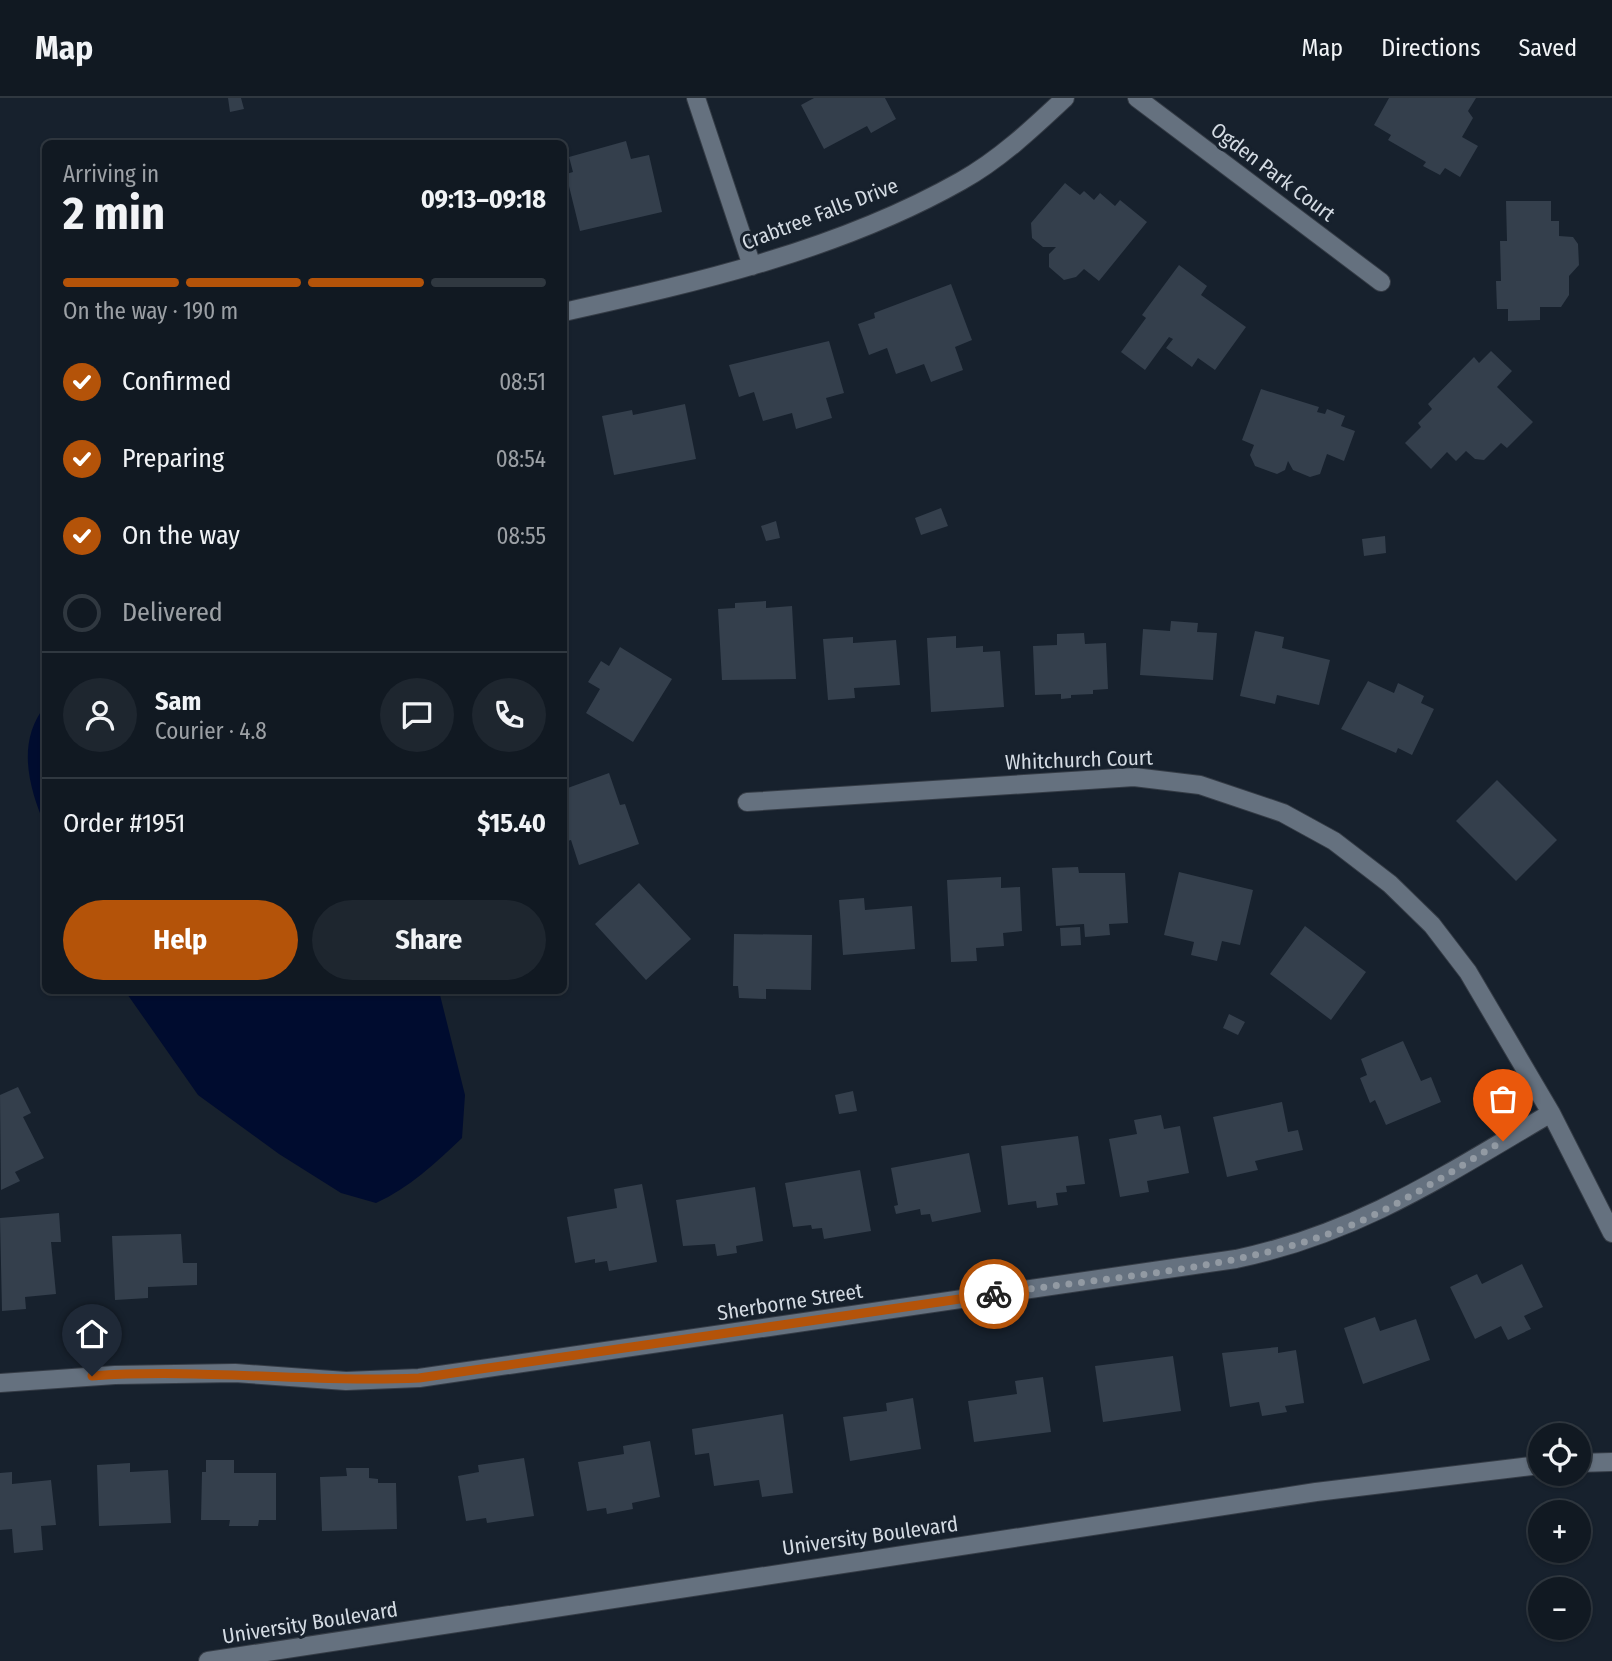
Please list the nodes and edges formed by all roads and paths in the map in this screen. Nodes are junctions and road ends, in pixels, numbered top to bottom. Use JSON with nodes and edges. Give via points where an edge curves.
{"nodes":[{"id":1,"x":696,"y":98,"type":"edge"},
{"id":2,"x":1065,"y":98,"type":"edge"},
{"id":3,"x":1137,"y":98,"type":"edge"},
{"id":4,"x":752,"y":266,"type":"junction"},
{"id":5,"x":1381,"y":282,"type":"dead end"},
{"id":6,"x":567,"y":311,"type":"edge"},
{"id":7,"x":747,"y":802,"type":"dead end"},
{"id":8,"x":1551,"y":1114,"type":"junction"},
{"id":9,"x":1612,"y":1233,"type":"edge"},
{"id":10,"x":0,"y":1383,"type":"edge"},
{"id":11,"x":1612,"y":1462,"type":"edge"},
{"id":12,"x":1591,"y":1463,"type":"edge"},
{"id":13,"x":1528,"y":1466,"type":"edge"},
{"id":14,"x":208,"y":1661,"type":"edge"}],
"edges":[{"from":1,"to":4,"type":"street"},
{"from":2,"to":4,"type":"street","name":"Crabtree Falls Drive","via":[[1032,129],[962,180],[876,222]]},
{"from":3,"to":5,"type":"street","name":"Ogden Park Court"},
{"from":4,"to":6,"type":"street","name":"Crabtree Falls Drive"},
{"from":7,"to":8,"type":"street","name":"Whitchurch Court","via":[[1134,777],[1199,785],[1262,805],[1334,841],[1390,884],[1432,925],[1468,972]]},
{"from":8,"to":9,"type":"street","name":"Whitchurch Court"},
{"from":8,"to":10,"type":"street","name":"Sherborne Street","via":[[1383,1211],[1335,1232],[1236,1259],[419,1378],[346,1381],[222,1373]]},
{"from":11,"to":12,"type":"street"},
{"from":13,"to":14,"type":"street","name":"University Boulevard","via":[[1316,1492]]}]}
